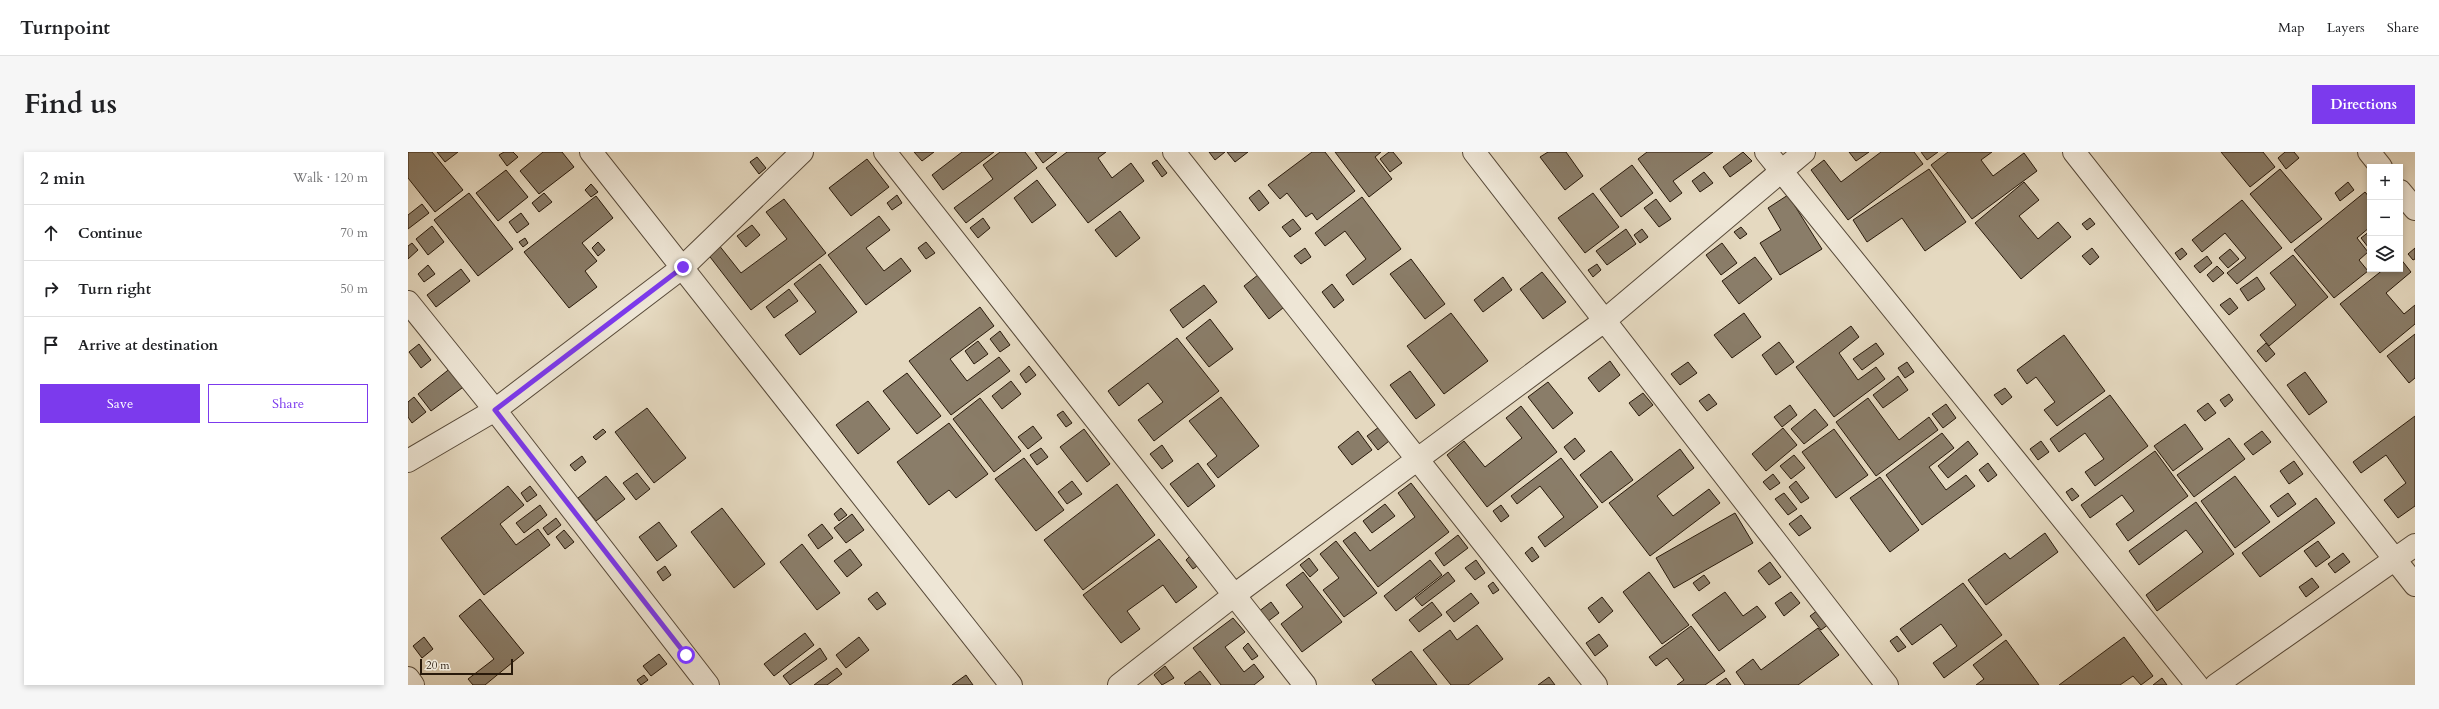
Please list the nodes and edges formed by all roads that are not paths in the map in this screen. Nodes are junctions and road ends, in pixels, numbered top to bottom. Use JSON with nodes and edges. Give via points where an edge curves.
{"nodes":[{"id":1,"x":591,"y":152,"type":"edge"},
{"id":2,"x":802,"y":152,"type":"edge"},
{"id":3,"x":885,"y":152,"type":"edge"},
{"id":4,"x":1174,"y":152,"type":"edge"},
{"id":5,"x":1474,"y":152,"type":"edge"},
{"id":6,"x":1766,"y":152,"type":"edge"},
{"id":7,"x":1804,"y":152,"type":"edge"},
{"id":8,"x":2074,"y":152,"type":"edge"},
{"id":9,"x":2369,"y":152,"type":"edge"},
{"id":10,"x":2379,"y":164,"type":"edge"},
{"id":11,"x":1781,"y":171,"type":"junction"},
{"id":12,"x":2403,"y":194,"type":"edge"},
{"id":13,"x":2415,"y":209,"type":"edge"},
{"id":14,"x":683,"y":267,"type":"junction"},
{"id":15,"x":408,"y":302,"type":"edge"},
{"id":16,"x":1604,"y":321,"type":"junction"},
{"id":17,"x":495,"y":410,"type":"junction"},
{"id":18,"x":1417,"y":459,"type":"junction"},
{"id":19,"x":408,"y":461,"type":"edge"},
{"id":20,"x":2415,"y":545,"type":"edge"},
{"id":21,"x":2394,"y":559,"type":"junction"},
{"id":22,"x":2415,"y":585,"type":"edge"},
{"id":23,"x":1233,"y":596,"type":"junction"},
{"id":24,"x":408,"y":678,"type":"edge"},
{"id":25,"x":413,"y":685,"type":"edge"},
{"id":26,"x":708,"y":685,"type":"edge"},
{"id":27,"x":1011,"y":685,"type":"edge"},
{"id":28,"x":1119,"y":685,"type":"edge"},
{"id":29,"x":1305,"y":685,"type":"edge"},
{"id":30,"x":1596,"y":685,"type":"edge"},
{"id":31,"x":1887,"y":685,"type":"edge"},
{"id":32,"x":2197,"y":685,"type":"edge"},
{"id":33,"x":2216,"y":685,"type":"edge"}],
"edges":[{"from":1,"to":14,"type":"street"},
{"from":2,"to":14,"type":"street"},
{"from":3,"to":23,"type":"street"},
{"from":4,"to":18,"type":"street"},
{"from":5,"to":16,"type":"street"},
{"from":6,"to":11,"type":"street"},
{"from":7,"to":11,"type":"street"},
{"from":8,"to":21,"type":"street"},
{"from":9,"to":10,"type":"street"},
{"from":11,"to":16,"type":"street"},
{"from":11,"to":32,"type":"street"},
{"from":12,"to":13,"type":"street"},
{"from":14,"to":17,"type":"street"},
{"from":14,"to":27,"type":"street"},
{"from":15,"to":17,"type":"street"},
{"from":16,"to":18,"type":"street"},
{"from":16,"to":31,"type":"street"},
{"from":17,"to":19,"type":"street"},
{"from":17,"to":26,"type":"street"},
{"from":18,"to":23,"type":"street"},
{"from":18,"to":30,"type":"street"},
{"from":20,"to":21,"type":"street"},
{"from":21,"to":22,"type":"street"},
{"from":21,"to":33,"type":"street"},
{"from":23,"to":28,"type":"street"},
{"from":23,"to":29,"type":"street"},
{"from":24,"to":25,"type":"street"}]}
